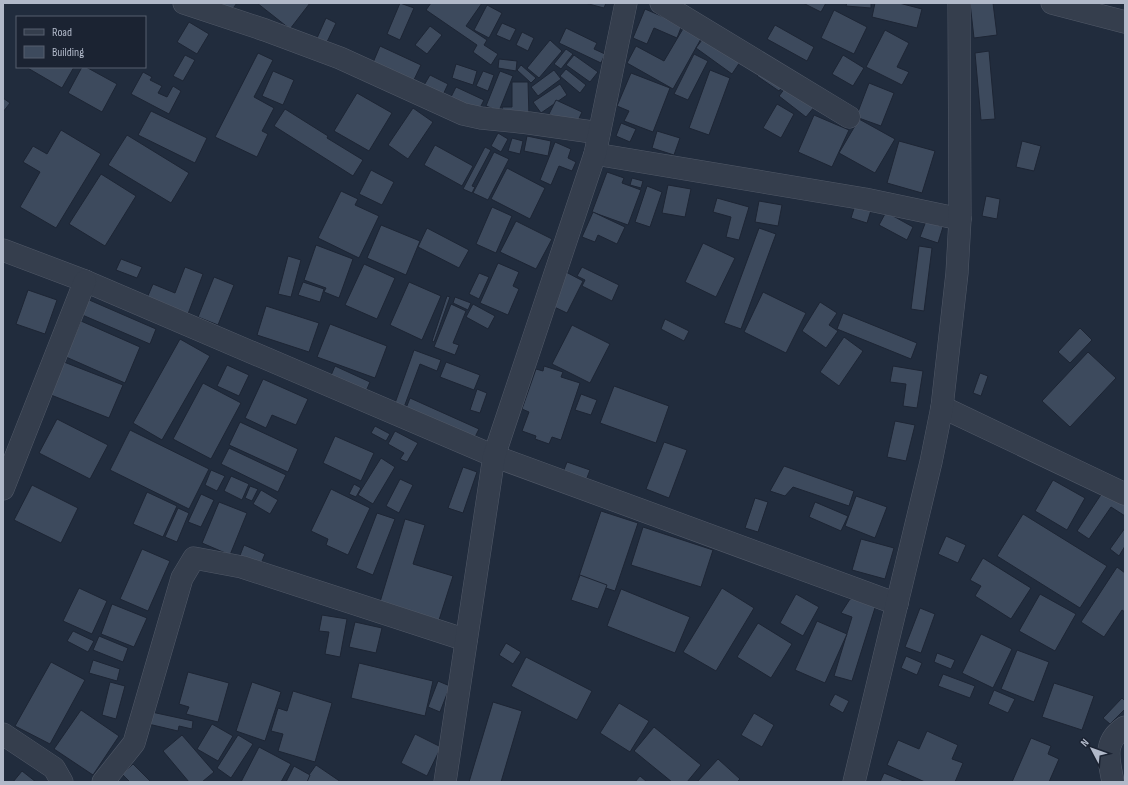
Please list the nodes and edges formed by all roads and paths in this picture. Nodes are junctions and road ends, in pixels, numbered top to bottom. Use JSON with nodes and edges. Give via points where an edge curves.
{"nodes":[{"id":1,"x":184,"y":3,"type":"edge"},
{"id":2,"x":626,"y":3,"type":"edge"},
{"id":3,"x":661,"y":3,"type":"edge"},
{"id":4,"x":959,"y":3,"type":"edge"},
{"id":5,"x":1052,"y":3,"type":"edge"},
{"id":6,"x":1125,"y":22,"type":"edge"},
{"id":7,"x":849,"y":117,"type":"dead end"},
{"id":8,"x":597,"y":144,"type":"junction"},
{"id":9,"x":960,"y":219,"type":"junction"},
{"id":10,"x":3,"y":250,"type":"edge"},
{"id":11,"x":85,"y":282,"type":"junction"},
{"id":12,"x":942,"y":407,"type":"junction"},
{"id":13,"x":494,"y":456,"type":"junction"},
{"id":14,"x":3,"y":489,"type":"edge"},
{"id":15,"x":1125,"y":494,"type":"edge"},
{"id":16,"x":897,"y":604,"type":"junction"},
{"id":17,"x":466,"y":640,"type":"junction"},
{"id":18,"x":1125,"y":727,"type":"edge"},
{"id":19,"x":3,"y":734,"type":"edge"},
{"id":20,"x":62,"y":782,"type":"edge"},
{"id":21,"x":103,"y":782,"type":"edge"},
{"id":22,"x":445,"y":782,"type":"edge"},
{"id":23,"x":854,"y":782,"type":"edge"},
{"id":24,"x":1113,"y":782,"type":"edge"}],
"edges":[{"from":1,"to":8,"type":"street","via":[[340,58],[463,114],[529,123]]},
{"from":2,"to":8,"type":"street"},
{"from":3,"to":7,"type":"street"},
{"from":4,"to":9,"type":"street"},
{"from":5,"to":6,"type":"street"},
{"from":8,"to":9,"type":"street"},
{"from":8,"to":13,"type":"street"},
{"from":9,"to":12,"type":"street","via":[[957,273]]},
{"from":10,"to":11,"type":"street"},
{"from":11,"to":13,"type":"street"},
{"from":11,"to":14,"type":"street"},
{"from":12,"to":15,"type":"street"},
{"from":12,"to":16,"type":"street"},
{"from":13,"to":16,"type":"street"},
{"from":13,"to":17,"type":"street"},
{"from":16,"to":23,"type":"street"},
{"from":17,"to":21,"type":"street","via":[[242,567],[194,558],[182,578],[134,743]]},
{"from":17,"to":22,"type":"street"},
{"from":18,"to":24,"type":"street","via":[[1112,739],[1108,751]]},
{"from":19,"to":20,"type":"street","via":[[54,768]]}]}
